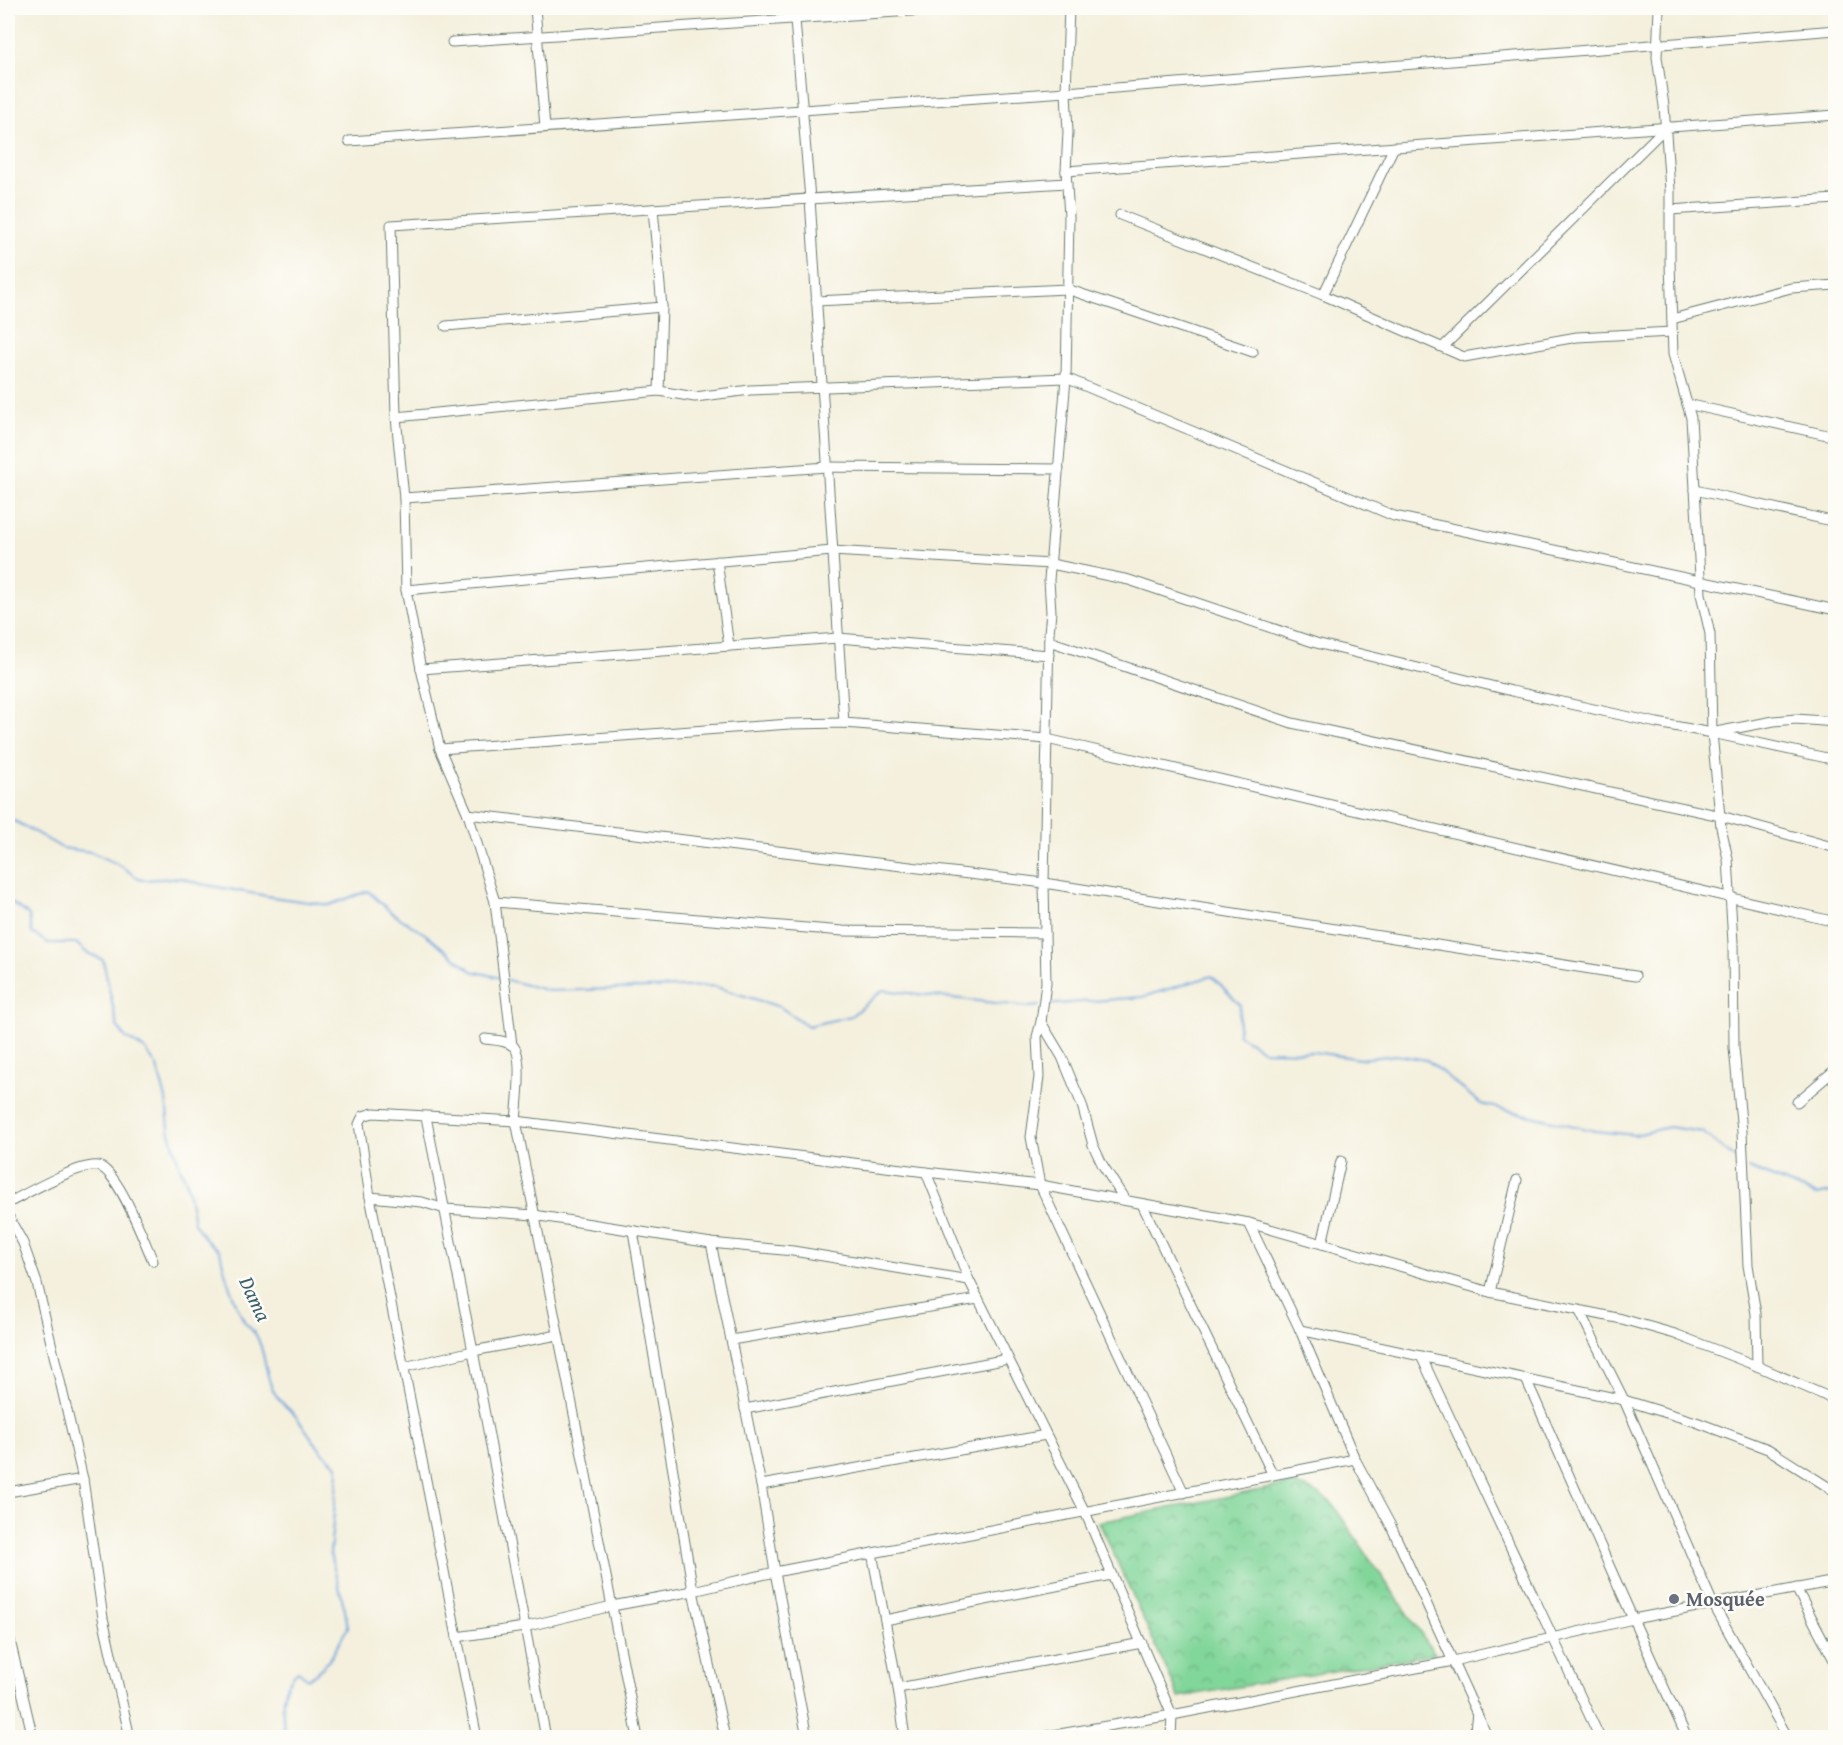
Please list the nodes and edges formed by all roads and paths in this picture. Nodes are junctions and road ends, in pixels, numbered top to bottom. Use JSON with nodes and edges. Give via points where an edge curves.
{"nodes":[{"id":1,"x":535,"y":8,"type":"edge"},
{"id":2,"x":794,"y":8,"type":"edge"},
{"id":3,"x":956,"y":8,"type":"edge"},
{"id":4,"x":1069,"y":8,"type":"edge"},
{"id":5,"x":1659,"y":8,"type":"edge"},
{"id":6,"x":795,"y":19,"type":"junction"},
{"id":7,"x":1836,"y":30,"type":"edge"},
{"id":8,"x":537,"y":36,"type":"junction"},
{"id":9,"x":452,"y":42,"type":"dead end"},
{"id":10,"x":1658,"y":44,"type":"junction"},
{"id":11,"x":1066,"y":92,"type":"junction"},
{"id":12,"x":802,"y":110,"type":"junction"},
{"id":13,"x":1836,"y":115,"type":"edge"},
{"id":14,"x":1665,"y":127,"type":"junction"},
{"id":15,"x":545,"y":128,"type":"junction"},
{"id":16,"x":349,"y":141,"type":"dead end"},
{"id":17,"x":1394,"y":147,"type":"junction"},
{"id":18,"x":1066,"y":171,"type":"junction"},
{"id":19,"x":1067,"y":183,"type":"junction"},
{"id":20,"x":810,"y":199,"type":"junction"},
{"id":21,"x":1836,"y":199,"type":"edge"},
{"id":22,"x":653,"y":209,"type":"junction"},
{"id":23,"x":1670,"y":210,"type":"junction"},
{"id":24,"x":1120,"y":215,"type":"dead end"},
{"id":25,"x":1836,"y":285,"type":"edge"},
{"id":26,"x":1067,"y":289,"type":"junction"},
{"id":27,"x":1323,"y":295,"type":"junction"},
{"id":28,"x":816,"y":301,"type":"junction"},
{"id":29,"x":662,"y":307,"type":"junction"},
{"id":30,"x":1672,"y":319,"type":"junction"},
{"id":31,"x":446,"y":326,"type":"dead end"},
{"id":32,"x":1672,"y":332,"type":"junction"},
{"id":33,"x":1443,"y":347,"type":"junction"},
{"id":34,"x":1253,"y":352,"type":"dead end"},
{"id":35,"x":1066,"y":378,"type":"junction"},
{"id":36,"x":822,"y":386,"type":"junction"},
{"id":37,"x":659,"y":391,"type":"junction"},
{"id":38,"x":1687,"y":404,"type":"junction"},
{"id":39,"x":396,"y":417,"type":"junction"},
{"id":40,"x":1836,"y":437,"type":"edge"},
{"id":41,"x":827,"y":467,"type":"junction"},
{"id":42,"x":1059,"y":469,"type":"junction"},
{"id":43,"x":1695,"y":490,"type":"junction"},
{"id":44,"x":404,"y":498,"type":"junction"},
{"id":45,"x":1836,"y":522,"type":"edge"},
{"id":46,"x":832,"y":551,"type":"junction"},
{"id":47,"x":717,"y":561,"type":"junction"},
{"id":48,"x":1051,"y":564,"type":"junction"},
{"id":49,"x":1701,"y":582,"type":"junction"},
{"id":50,"x":406,"y":590,"type":"junction"},
{"id":51,"x":1836,"y":610,"type":"edge"},
{"id":52,"x":838,"y":638,"type":"junction"},
{"id":53,"x":1049,"y":641,"type":"junction"},
{"id":54,"x":729,"y":646,"type":"junction"},
{"id":55,"x":1049,"y":655,"type":"junction"},
{"id":56,"x":421,"y":669,"type":"junction"},
{"id":57,"x":1836,"y":722,"type":"edge"},
{"id":58,"x":844,"y":723,"type":"junction"},
{"id":59,"x":1712,"y":733,"type":"junction"},
{"id":60,"x":1047,"y":739,"type":"junction"},
{"id":61,"x":440,"y":749,"type":"junction"},
{"id":62,"x":1836,"y":760,"type":"edge"},
{"id":63,"x":468,"y":814,"type":"junction"},
{"id":64,"x":1721,"y":816,"type":"junction"},
{"id":65,"x":1836,"y":848,"type":"edge"},
{"id":66,"x":1044,"y":883,"type":"junction"},
{"id":67,"x":1730,"y":897,"type":"junction"},
{"id":68,"x":495,"y":902,"type":"junction"},
{"id":69,"x":1836,"y":922,"type":"edge"},
{"id":70,"x":1045,"y":933,"type":"junction"},
{"id":71,"x":1635,"y":976,"type":"dead end"},
{"id":72,"x":1041,"y":1022,"type":"junction"},
{"id":73,"x":485,"y":1039,"type":"dead end"},
{"id":74,"x":512,"y":1045,"type":"junction"},
{"id":75,"x":1836,"y":1069,"type":"edge"},
{"id":76,"x":1797,"y":1102,"type":"dead end"},
{"id":77,"x":426,"y":1117,"type":"junction"},
{"id":78,"x":516,"y":1121,"type":"junction"},
{"id":79,"x":1341,"y":1161,"type":"dead end"},
{"id":80,"x":926,"y":1172,"type":"junction"},
{"id":81,"x":1517,"y":1180,"type":"dead end"},
{"id":82,"x":1040,"y":1185,"type":"junction"},
{"id":83,"x":370,"y":1197,"type":"junction"},
{"id":84,"x":1125,"y":1200,"type":"junction"},
{"id":85,"x":8,"y":1203,"type":"edge"},
{"id":86,"x":1142,"y":1204,"type":"junction"},
{"id":87,"x":445,"y":1209,"type":"junction"},
{"id":88,"x":534,"y":1215,"type":"junction"},
{"id":89,"x":8,"y":1216,"type":"edge"},
{"id":90,"x":1249,"y":1223,"type":"junction"},
{"id":91,"x":633,"y":1231,"type":"junction"},
{"id":92,"x":711,"y":1243,"type":"junction"},
{"id":93,"x":1322,"y":1244,"type":"junction"},
{"id":94,"x":153,"y":1261,"type":"dead end"},
{"id":95,"x":969,"y":1280,"type":"junction"},
{"id":96,"x":1490,"y":1292,"type":"junction"},
{"id":97,"x":978,"y":1299,"type":"junction"},
{"id":98,"x":1579,"y":1311,"type":"junction"},
{"id":99,"x":1300,"y":1330,"type":"junction"},
{"id":100,"x":558,"y":1335,"type":"junction"},
{"id":101,"x":731,"y":1340,"type":"junction"},
{"id":102,"x":473,"y":1351,"type":"junction"},
{"id":103,"x":1421,"y":1356,"type":"junction"},
{"id":104,"x":1008,"y":1359,"type":"junction"},
{"id":105,"x":1757,"y":1366,"type":"junction"},
{"id":106,"x":404,"y":1367,"type":"junction"},
{"id":107,"x":1526,"y":1379,"type":"junction"},
{"id":108,"x":1624,"y":1400,"type":"junction"},
{"id":109,"x":1836,"y":1402,"type":"edge"},
{"id":110,"x":745,"y":1409,"type":"junction"},
{"id":111,"x":1046,"y":1435,"type":"junction"},
{"id":112,"x":1354,"y":1459,"type":"junction"},
{"id":113,"x":1273,"y":1475,"type":"junction"},
{"id":114,"x":83,"y":1479,"type":"junction"},
{"id":115,"x":761,"y":1485,"type":"junction"},
{"id":116,"x":8,"y":1492,"type":"edge"},
{"id":117,"x":1836,"y":1492,"type":"edge"},
{"id":118,"x":1184,"y":1493,"type":"junction"},
{"id":119,"x":1085,"y":1512,"type":"junction"},
{"id":120,"x":872,"y":1553,"type":"junction"},
{"id":121,"x":775,"y":1572,"type":"junction"},
{"id":122,"x":1111,"y":1575,"type":"junction"},
{"id":123,"x":1836,"y":1581,"type":"edge"},
{"id":124,"x":1796,"y":1588,"type":"junction"},
{"id":125,"x":693,"y":1591,"type":"junction"},
{"id":126,"x":1713,"y":1604,"type":"junction"},
{"id":127,"x":612,"y":1606,"type":"junction"},
{"id":128,"x":1632,"y":1619,"type":"junction"},
{"id":129,"x":885,"y":1620,"type":"junction"},
{"id":130,"x":524,"y":1627,"type":"junction"},
{"id":131,"x":8,"y":1632,"type":"edge"},
{"id":132,"x":456,"y":1637,"type":"junction"},
{"id":133,"x":1552,"y":1638,"type":"junction"},
{"id":134,"x":1142,"y":1643,"type":"junction"},
{"id":135,"x":1453,"y":1661,"type":"junction"},
{"id":136,"x":1836,"y":1664,"type":"edge"},
{"id":137,"x":18,"y":1679,"type":"junction"},
{"id":138,"x":8,"y":1681,"type":"edge"},
{"id":139,"x":898,"y":1688,"type":"junction"},
{"id":140,"x":1477,"y":1713,"type":"junction"},
{"id":141,"x":1172,"y":1715,"type":"junction"},
{"id":142,"x":33,"y":1737,"type":"edge"},
{"id":143,"x":130,"y":1737,"type":"edge"},
{"id":144,"x":477,"y":1737,"type":"edge"},
{"id":145,"x":546,"y":1737,"type":"edge"},
{"id":146,"x":638,"y":1737,"type":"edge"},
{"id":147,"x":725,"y":1737,"type":"edge"},
{"id":148,"x":807,"y":1737,"type":"edge"},
{"id":149,"x":905,"y":1737,"type":"edge"},
{"id":150,"x":1036,"y":1737,"type":"edge"},
{"id":151,"x":1171,"y":1737,"type":"edge"},
{"id":152,"x":1474,"y":1737,"type":"edge"},
{"id":153,"x":1488,"y":1737,"type":"edge"},
{"id":154,"x":1600,"y":1737,"type":"edge"},
{"id":155,"x":1687,"y":1737,"type":"edge"},
{"id":156,"x":1788,"y":1737,"type":"edge"}],
"edges":[{"from":1,"to":8,"type":"street"},
{"from":2,"to":6,"type":"street"},
{"from":3,"to":6,"type":"street"},
{"from":4,"to":11,"type":"street"},
{"from":5,"to":10,"type":"street"},
{"from":6,"to":8,"type":"street"},
{"from":6,"to":12,"type":"street"},
{"from":7,"to":10,"type":"street"},
{"from":8,"to":9,"type":"street"},
{"from":8,"to":15,"type":"street"},
{"from":10,"to":11,"type":"street"},
{"from":10,"to":14,"type":"street"},
{"from":11,"to":12,"type":"street"},
{"from":11,"to":18,"type":"street"},
{"from":12,"to":15,"type":"street"},
{"from":12,"to":20,"type":"street"},
{"from":13,"to":14,"type":"street"},
{"from":14,"to":17,"type":"street"},
{"from":14,"to":23,"type":"street"},
{"from":14,"to":33,"type":"street"},
{"from":15,"to":16,"type":"street"},
{"from":17,"to":18,"type":"street"},
{"from":17,"to":27,"type":"street"},
{"from":18,"to":19,"type":"street"},
{"from":19,"to":20,"type":"street"},
{"from":19,"to":26,"type":"street"},
{"from":20,"to":22,"type":"street"},
{"from":20,"to":28,"type":"street"},
{"from":21,"to":23,"type":"street"},
{"from":22,"to":29,"type":"street"},
{"from":22,"to":39,"type":"street","via":[[391,225]]},
{"from":23,"to":30,"type":"street"},
{"from":24,"to":27,"type":"street"},
{"from":25,"to":30,"type":"street","via":[[1791,288]]},
{"from":26,"to":28,"type":"street"},
{"from":26,"to":34,"type":"street"},
{"from":26,"to":35,"type":"street"},
{"from":27,"to":33,"type":"street"},
{"from":28,"to":36,"type":"street"},
{"from":29,"to":31,"type":"street"},
{"from":29,"to":37,"type":"street"},
{"from":30,"to":32,"type":"street"},
{"from":32,"to":33,"type":"street","via":[[1577,338],[1464,357]]},
{"from":32,"to":38,"type":"street","via":[[1673,354]]},
{"from":35,"to":36,"type":"street"},
{"from":35,"to":42,"type":"street"},
{"from":35,"to":49,"type":"street","via":[[1394,516]]},
{"from":36,"to":37,"type":"street","via":[[695,397]]},
{"from":36,"to":41,"type":"street"},
{"from":37,"to":39,"type":"street"},
{"from":38,"to":40,"type":"street"},
{"from":38,"to":43,"type":"street"},
{"from":39,"to":44,"type":"street"},
{"from":41,"to":42,"type":"street"},
{"from":41,"to":44,"type":"street"},
{"from":41,"to":46,"type":"street"},
{"from":42,"to":48,"type":"street"},
{"from":43,"to":45,"type":"street"},
{"from":43,"to":49,"type":"street"},
{"from":44,"to":50,"type":"street"},
{"from":46,"to":47,"type":"street"},
{"from":46,"to":48,"type":"street"},
{"from":46,"to":52,"type":"street"},
{"from":47,"to":50,"type":"street"},
{"from":47,"to":54,"type":"street"},
{"from":48,"to":53,"type":"street"},
{"from":48,"to":59,"type":"street","via":[[1129,580],[1316,643],[1512,691]]},
{"from":49,"to":51,"type":"street"},
{"from":49,"to":59,"type":"street","via":[[1710,634]]},
{"from":50,"to":56,"type":"street"},
{"from":52,"to":54,"type":"street"},
{"from":52,"to":55,"type":"street"},
{"from":52,"to":58,"type":"street"},
{"from":53,"to":55,"type":"street"},
{"from":53,"to":64,"type":"street","via":[[1292,723]]},
{"from":54,"to":56,"type":"street"},
{"from":55,"to":60,"type":"street"},
{"from":56,"to":61,"type":"street"},
{"from":57,"to":59,"type":"street","via":[[1796,719]]},
{"from":58,"to":60,"type":"street"},
{"from":58,"to":61,"type":"street"},
{"from":59,"to":62,"type":"street"},
{"from":59,"to":64,"type":"street"},
{"from":60,"to":66,"type":"street"},
{"from":60,"to":67,"type":"street"},
{"from":61,"to":63,"type":"street"},
{"from":63,"to":66,"type":"street"},
{"from":63,"to":68,"type":"street"},
{"from":64,"to":65,"type":"street"},
{"from":64,"to":67,"type":"street"},
{"from":66,"to":70,"type":"street"},
{"from":66,"to":71,"type":"street"},
{"from":67,"to":69,"type":"street"},
{"from":67,"to":105,"type":"street","via":[[1734,1048]]},
{"from":68,"to":70,"type":"street","via":[[843,931]]},
{"from":68,"to":74,"type":"street"},
{"from":70,"to":72,"type":"street","via":[[1046,983]]},
{"from":72,"to":82,"type":"street","via":[[1031,1137]]},
{"from":72,"to":84,"type":"street","via":[[1062,1057],[1093,1145]]},
{"from":73,"to":74,"type":"street"},
{"from":74,"to":78,"type":"street","via":[[518,1050],[519,1062]]},
{"from":75,"to":76,"type":"street"},
{"from":77,"to":78,"type":"street"},
{"from":77,"to":83,"type":"street","via":[[373,1113],[363,1116],[359,1124]]},
{"from":77,"to":87,"type":"street"},
{"from":78,"to":80,"type":"street"},
{"from":78,"to":88,"type":"street"},
{"from":79,"to":93,"type":"street"},
{"from":80,"to":82,"type":"street"},
{"from":80,"to":95,"type":"street"},
{"from":81,"to":96,"type":"street"},
{"from":82,"to":84,"type":"street"},
{"from":82,"to":118,"type":"street"},
{"from":83,"to":87,"type":"street","via":[[422,1202]]},
{"from":83,"to":106,"type":"street"},
{"from":84,"to":86,"type":"street"},
{"from":85,"to":94,"type":"street","via":[[88,1166],[106,1169],[118,1185]]},
{"from":86,"to":90,"type":"street"},
{"from":86,"to":113,"type":"street"},
{"from":87,"to":88,"type":"street"},
{"from":87,"to":102,"type":"street"},
{"from":88,"to":91,"type":"street"},
{"from":88,"to":100,"type":"street"},
{"from":89,"to":114,"type":"street","via":[[23,1243],[37,1283]]},
{"from":90,"to":93,"type":"street"},
{"from":90,"to":99,"type":"street"},
{"from":91,"to":92,"type":"street"},
{"from":91,"to":125,"type":"street"},
{"from":92,"to":95,"type":"street","via":[[793,1251]]},
{"from":92,"to":101,"type":"street"},
{"from":93,"to":96,"type":"street"},
{"from":95,"to":97,"type":"street"},
{"from":96,"to":98,"type":"street"},
{"from":97,"to":101,"type":"street"},
{"from":97,"to":104,"type":"street"},
{"from":98,"to":105,"type":"street","via":[[1675,1334]]},
{"from":98,"to":108,"type":"street"},
{"from":99,"to":103,"type":"street"},
{"from":99,"to":112,"type":"street"},
{"from":100,"to":102,"type":"street"},
{"from":100,"to":127,"type":"street"},
{"from":101,"to":110,"type":"street"},
{"from":102,"to":106,"type":"street"},
{"from":102,"to":130,"type":"street"},
{"from":103,"to":107,"type":"street"},
{"from":103,"to":133,"type":"street"},
{"from":104,"to":110,"type":"street"},
{"from":104,"to":111,"type":"street"},
{"from":105,"to":109,"type":"street"},
{"from":106,"to":132,"type":"street"},
{"from":107,"to":108,"type":"street"},
{"from":107,"to":128,"type":"street"},
{"from":108,"to":117,"type":"street","via":[[1768,1449]]},
{"from":108,"to":126,"type":"street"},
{"from":110,"to":115,"type":"street"},
{"from":111,"to":115,"type":"street"},
{"from":111,"to":119,"type":"street"},
{"from":112,"to":113,"type":"street"},
{"from":112,"to":135,"type":"street","via":[[1391,1526]]},
{"from":113,"to":118,"type":"street"},
{"from":114,"to":116,"type":"street"},
{"from":114,"to":143,"type":"street","via":[[103,1618]]},
{"from":115,"to":121,"type":"street"},
{"from":118,"to":119,"type":"street"},
{"from":119,"to":120,"type":"street"},
{"from":119,"to":122,"type":"street"},
{"from":120,"to":121,"type":"street"},
{"from":120,"to":129,"type":"street"},
{"from":121,"to":125,"type":"street"},
{"from":121,"to":148,"type":"street"},
{"from":122,"to":129,"type":"street"},
{"from":122,"to":134,"type":"street"},
{"from":123,"to":124,"type":"street"},
{"from":124,"to":126,"type":"street"},
{"from":124,"to":136,"type":"street"},
{"from":125,"to":127,"type":"street"},
{"from":125,"to":147,"type":"street"},
{"from":126,"to":128,"type":"street"},
{"from":126,"to":156,"type":"street"},
{"from":127,"to":130,"type":"street"},
{"from":127,"to":146,"type":"street"},
{"from":128,"to":133,"type":"street"},
{"from":128,"to":155,"type":"street"},
{"from":129,"to":139,"type":"street"},
{"from":130,"to":132,"type":"street"},
{"from":130,"to":145,"type":"street"},
{"from":131,"to":137,"type":"street"},
{"from":132,"to":144,"type":"street"},
{"from":133,"to":135,"type":"street"},
{"from":133,"to":154,"type":"street"},
{"from":134,"to":139,"type":"street"},
{"from":134,"to":141,"type":"street"},
{"from":135,"to":140,"type":"street"},
{"from":135,"to":141,"type":"street"},
{"from":137,"to":138,"type":"street"},
{"from":137,"to":142,"type":"street"},
{"from":139,"to":149,"type":"street"},
{"from":140,"to":152,"type":"street"},
{"from":140,"to":153,"type":"street"},
{"from":141,"to":150,"type":"street"},
{"from":141,"to":151,"type":"street"}]}
